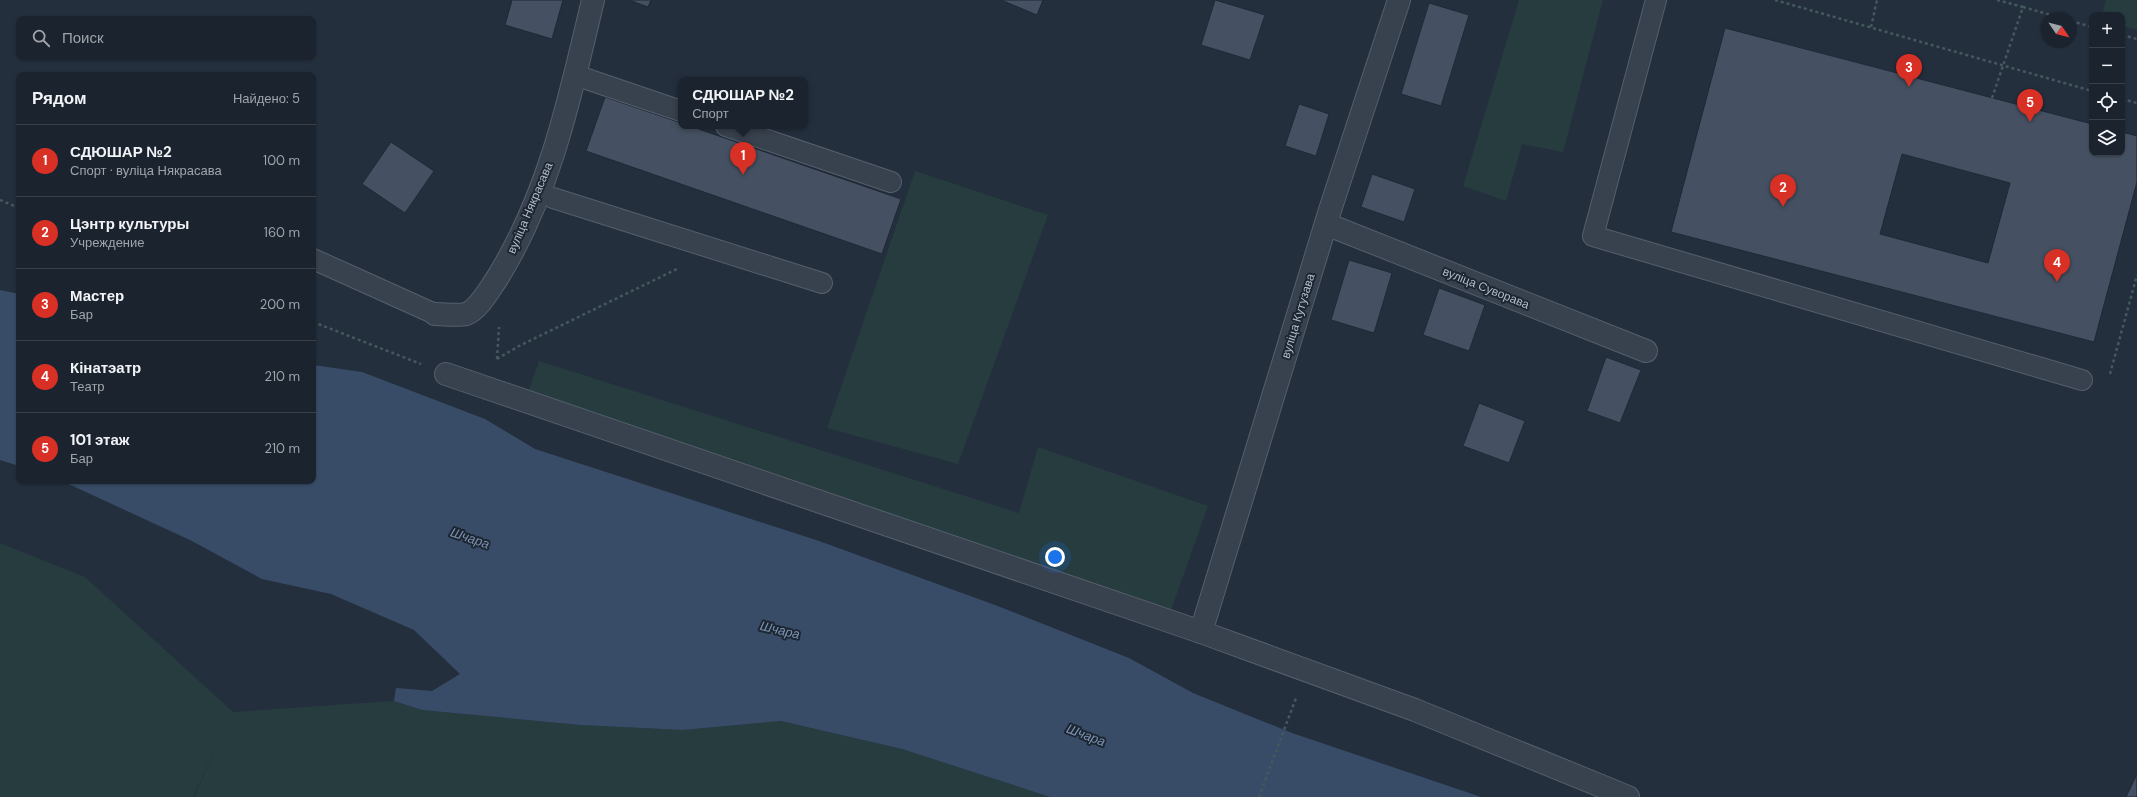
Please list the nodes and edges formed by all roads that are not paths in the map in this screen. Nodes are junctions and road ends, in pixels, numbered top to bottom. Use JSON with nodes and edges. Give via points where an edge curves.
{"nodes":[{"id":1,"x":593,"y":0,"type":"edge"},
{"id":2,"x":1399,"y":0,"type":"edge"},
{"id":3,"x":1656,"y":0,"type":"edge"},
{"id":4,"x":575,"y":75,"type":"junction"},
{"id":5,"x":678,"y":110,"type":"edge"},
{"id":6,"x":735,"y":129,"type":"edge"},
{"id":7,"x":891,"y":182,"type":"dead end"},
{"id":8,"x":553,"y":198,"type":"dead end"},
{"id":9,"x":1326,"y":224,"type":"junction"},
{"id":10,"x":316,"y":260,"type":"edge"},
{"id":11,"x":822,"y":283,"type":"dead end"},
{"id":12,"x":435,"y":314,"type":"joint"},
{"id":13,"x":1646,"y":352,"type":"dead end"},
{"id":14,"x":446,"y":374,"type":"road end"},
{"id":15,"x":2082,"y":380,"type":"road end"},
{"id":16,"x":1201,"y":632,"type":"junction"},
{"id":17,"x":1628,"y":797,"type":"edge"}],
"edges":[{"from":1,"to":4,"type":"street","name":"вуліца Някрасава"},
{"from":2,"to":9,"type":"street","name":"вуліца Кутузава"},
{"from":3,"to":15,"type":"lane","via":[[1593,236]]},
{"from":4,"to":5,"type":"lane"},
{"from":4,"to":12,"type":"street","name":"вуліца Някрасава","via":[[561,133],[533,208],[508,260],[483,300],[466,314]]},
{"from":6,"to":7,"type":"lane"},
{"from":8,"to":11,"type":"lane"},
{"from":9,"to":13,"type":"street","name":"вуліца Суворава"},
{"from":9,"to":16,"type":"street","name":"вуліца Кутузава"},
{"from":10,"to":12,"type":"lane","name":"вуліца Някрасава"},
{"from":14,"to":16,"type":"street"},
{"from":16,"to":17,"type":"street","via":[[1415,710]]}]}
